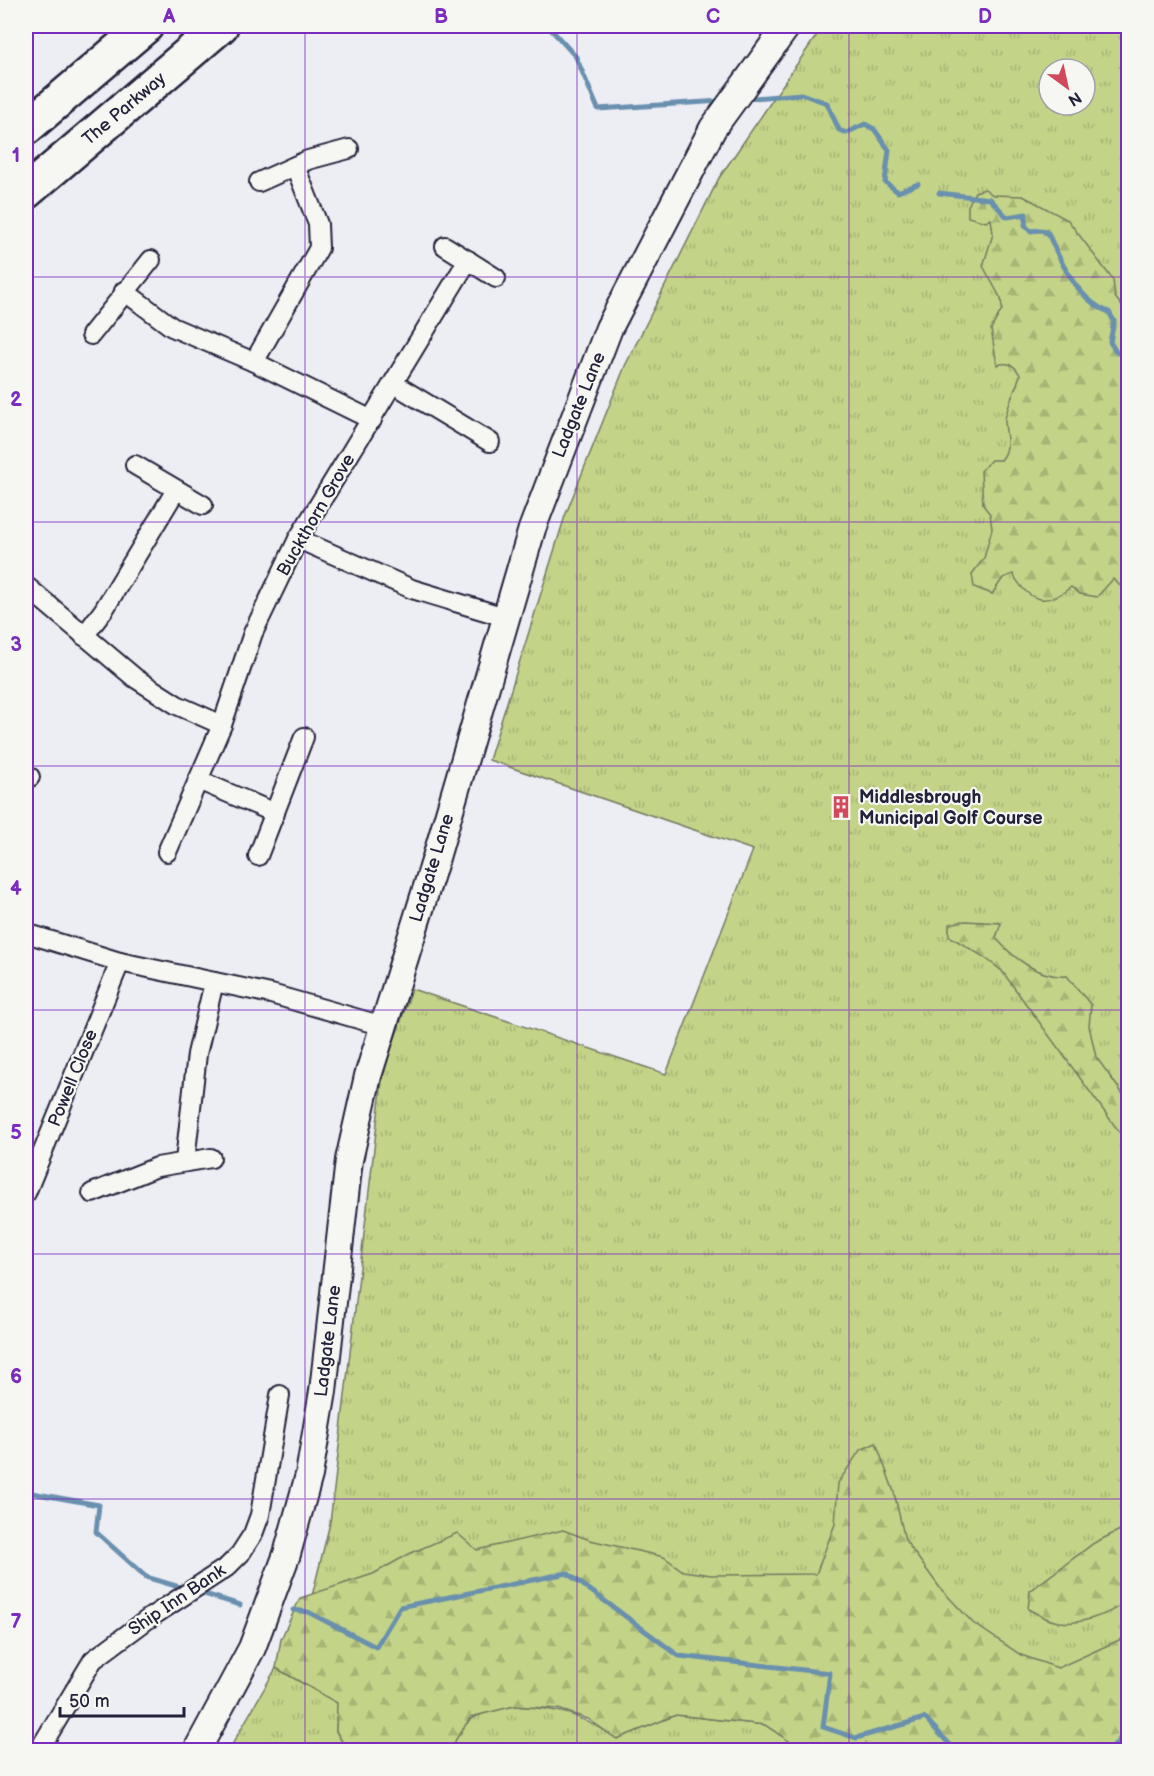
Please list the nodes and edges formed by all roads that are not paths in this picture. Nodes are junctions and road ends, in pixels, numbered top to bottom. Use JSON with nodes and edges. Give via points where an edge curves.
{"nodes":[{"id":1,"x":146,"y":26,"type":"edge"},
{"id":2,"x":221,"y":26,"type":"edge"},
{"id":3,"x":787,"y":26,"type":"edge"},
{"id":4,"x":26,"y":128,"type":"edge"},
{"id":5,"x":349,"y":149,"type":"dead end"},
{"id":6,"x":295,"y":165,"type":"junction"},
{"id":7,"x":259,"y":182,"type":"dead end"},
{"id":8,"x":26,"y":192,"type":"edge"},
{"id":9,"x":446,"y":246,"type":"dead end"},
{"id":10,"x":151,"y":260,"type":"dead end"},
{"id":11,"x":468,"y":261,"type":"junction"},
{"id":12,"x":496,"y":278,"type":"dead end"},
{"id":13,"x":123,"y":291,"type":"junction"},
{"id":14,"x":91,"y":335,"type":"dead end"},
{"id":15,"x":254,"y":362,"type":"junction"},
{"id":16,"x":394,"y":384,"type":"junction"},
{"id":17,"x":372,"y":420,"type":"junction"},
{"id":18,"x":490,"y":442,"type":"dead end"},
{"id":19,"x":135,"y":465,"type":"dead end"},
{"id":20,"x":176,"y":490,"type":"junction"},
{"id":21,"x":203,"y":505,"type":"dead end"},
{"id":22,"x":298,"y":539,"type":"junction"},
{"id":23,"x":26,"y":586,"type":"edge"},
{"id":24,"x":506,"y":617,"type":"junction"},
{"id":25,"x":84,"y":636,"type":"junction"},
{"id":26,"x":222,"y":725,"type":"junction"},
{"id":27,"x":304,"y":737,"type":"dead end"},
{"id":28,"x":198,"y":780,"type":"junction"},
{"id":29,"x":275,"y":813,"type":"junction"},
{"id":30,"x":167,"y":852,"type":"dead end"},
{"id":31,"x":258,"y":856,"type":"dead end"},
{"id":32,"x":26,"y":933,"type":"edge"},
{"id":33,"x":120,"y":962,"type":"junction"},
{"id":34,"x":214,"y":982,"type":"junction"},
{"id":35,"x":383,"y":1026,"type":"junction"},
{"id":36,"x":211,"y":1158,"type":"dead end"},
{"id":37,"x":185,"y":1161,"type":"junction"},
{"id":38,"x":26,"y":1193,"type":"edge"},
{"id":39,"x":92,"y":1193,"type":"dead end"},
{"id":40,"x":280,"y":1395,"type":"dead end"},
{"id":41,"x":39,"y":1750,"type":"edge"},
{"id":42,"x":197,"y":1750,"type":"edge"}],
"edges":[{"from":1,"to":4,"type":"highway"},
{"from":2,"to":8,"type":"highway","name":"The Parkway"},
{"from":3,"to":24,"type":"main road","name":"Ladgate Lane","via":[[713,128],[609,328],[550,478]]},
{"from":5,"to":6,"type":"street"},
{"from":6,"to":7,"type":"street"},
{"from":6,"to":15,"type":"street","via":[[318,224],[319,248]]},
{"from":9,"to":11,"type":"street"},
{"from":10,"to":13,"type":"street"},
{"from":11,"to":12,"type":"street"},
{"from":11,"to":16,"type":"street","name":"Buckthorn Grove"},
{"from":13,"to":14,"type":"street"},
{"from":13,"to":15,"type":"street","via":[[171,327]]},
{"from":15,"to":17,"type":"street"},
{"from":16,"to":17,"type":"street","name":"Buckthorn Grove"},
{"from":16,"to":18,"type":"street"},
{"from":17,"to":22,"type":"street","name":"Buckthorn Grove"},
{"from":19,"to":20,"type":"street"},
{"from":20,"to":21,"type":"street"},
{"from":20,"to":25,"type":"street","via":[[104,611]]},
{"from":22,"to":24,"type":"street","via":[[412,589]]},
{"from":22,"to":26,"type":"street","name":"Buckthorn Grove","via":[[253,633]]},
{"from":23,"to":25,"type":"street"},
{"from":24,"to":35,"type":"main road","name":"Ladgate Lane"},
{"from":25,"to":26,"type":"street","via":[[135,678],[177,705]]},
{"from":26,"to":28,"type":"street","name":"Buckthorn Grove"},
{"from":27,"to":29,"type":"street"},
{"from":28,"to":29,"type":"street"},
{"from":28,"to":30,"type":"street","name":"Buckthorn Grove"},
{"from":29,"to":31,"type":"street"},
{"from":32,"to":33,"type":"street"},
{"from":33,"to":34,"type":"street"},
{"from":33,"to":38,"type":"street","name":"Powell Close"},
{"from":34,"to":35,"type":"street"},
{"from":34,"to":37,"type":"street","via":[[197,1054]]},
{"from":35,"to":42,"type":"main road","name":"Ladgate Lane","via":[[349,1160],[323,1391],[309,1475],[287,1554],[252,1648]]},
{"from":36,"to":37,"type":"street"},
{"from":37,"to":39,"type":"street","via":[[157,1167]]},
{"from":40,"to":41,"type":"street","name":"Ship Inn Bank","via":[[260,1515],[253,1534],[227,1567],[93,1660]]}]}
